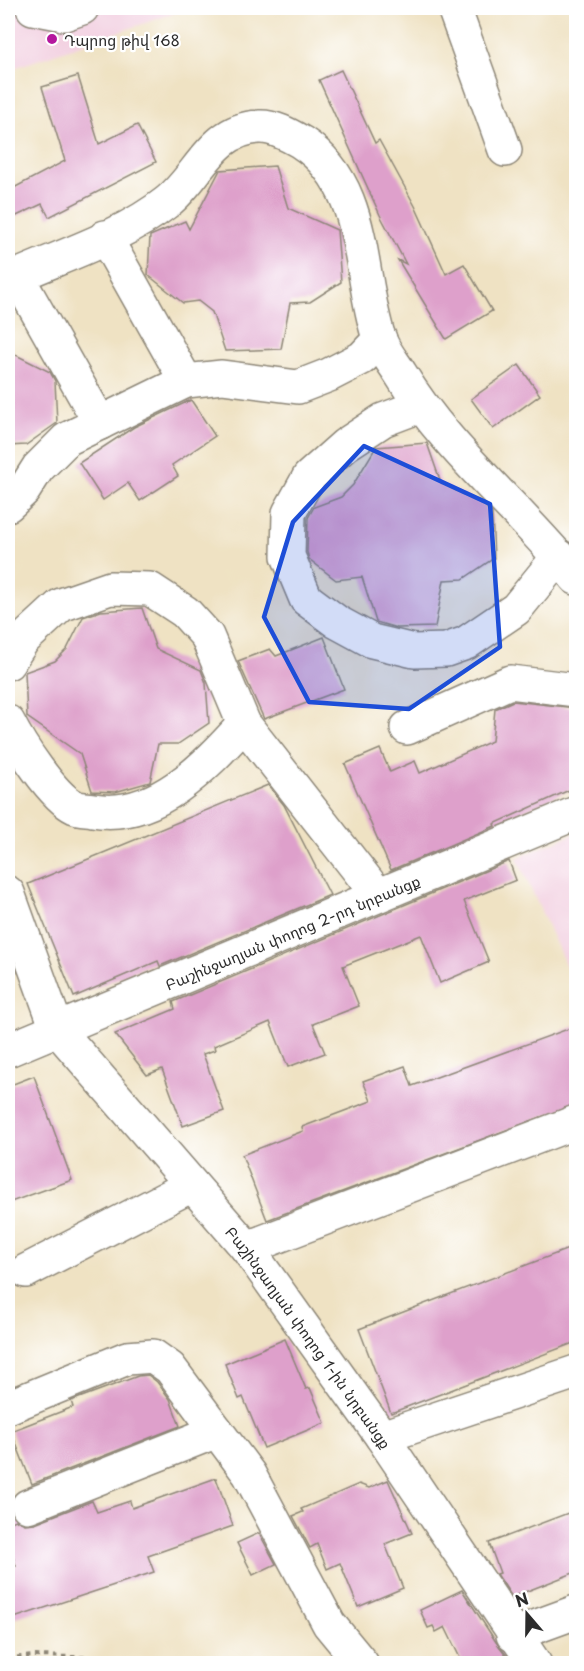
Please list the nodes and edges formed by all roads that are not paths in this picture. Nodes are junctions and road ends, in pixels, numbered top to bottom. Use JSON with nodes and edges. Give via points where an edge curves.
{"nodes":[{"id":1,"x":33,"y":8,"type":"edge"},
{"id":2,"x":82,"y":8,"type":"edge"},
{"id":3,"x":454,"y":8,"type":"edge"},
{"id":4,"x":505,"y":150,"type":"dead end"},
{"id":5,"x":105,"y":237,"type":"junction"},
{"id":6,"x":13,"y":276,"type":"edge"},
{"id":7,"x":380,"y":339,"type":"junction"},
{"id":8,"x":186,"y":381,"type":"junction"},
{"id":9,"x":420,"y":406,"type":"junction"},
{"id":10,"x":100,"y":423,"type":"junction"},
{"id":11,"x":8,"y":505,"type":"edge"},
{"id":12,"x":568,"y":567,"type":"edge"},
{"id":13,"x":8,"y":663,"type":"edge"},
{"id":14,"x":576,"y":690,"type":"edge"},
{"id":15,"x":8,"y":722,"type":"edge"},
{"id":16,"x":244,"y":724,"type":"junction"},
{"id":17,"x":407,"y":728,"type":"dead end"},
{"id":18,"x":576,"y":813,"type":"edge"},
{"id":19,"x":8,"y":893,"type":"edge"},
{"id":20,"x":378,"y":895,"type":"junction"},
{"id":21,"x":57,"y":1029,"type":"junction"},
{"id":22,"x":8,"y":1050,"type":"edge"},
{"id":23,"x":576,"y":1122,"type":"edge"},
{"id":24,"x":192,"y":1185,"type":"junction"},
{"id":25,"x":247,"y":1248,"type":"junction"},
{"id":26,"x":26,"y":1270,"type":"dead end"},
{"id":27,"x":576,"y":1372,"type":"edge"},
{"id":28,"x":8,"y":1407,"type":"edge"},
{"id":29,"x":217,"y":1431,"type":"junction"},
{"id":30,"x":382,"y":1437,"type":"junction"},
{"id":31,"x":28,"y":1506,"type":"dead end"},
{"id":32,"x":576,"y":1612,"type":"edge"},
{"id":33,"x":513,"y":1635,"type":"junction"},
{"id":34,"x":362,"y":1664,"type":"edge"},
{"id":35,"x":535,"y":1664,"type":"edge"}],
"edges":[{"from":1,"to":2,"type":"street","via":[[64,14]]},
{"from":3,"to":4,"type":"street"},
{"from":5,"to":6,"type":"street"},
{"from":5,"to":7,"type":"street","via":[[136,224],[168,201],[188,182],[209,151],[233,134],[259,127],[288,134],[309,147],[332,171],[355,216]]},
{"from":5,"to":8,"type":"street"},
{"from":6,"to":10,"type":"street"},
{"from":7,"to":8,"type":"street","via":[[362,358],[298,387],[222,377]]},
{"from":7,"to":9,"type":"street"},
{"from":8,"to":10,"type":"street"},
{"from":9,"to":12,"type":"street"},
{"from":9,"to":12,"type":"street","via":[[383,420],[345,445],[309,477],[289,513],[288,535],[288,556],[306,599],[372,641],[414,651],[446,650],[466,643],[516,609]]},
{"from":10,"to":11,"type":"street","via":[[67,439]]},
{"from":13,"to":16,"type":"street","via":[[23,640],[61,604],[110,588],[150,589],[185,612],[207,636]]},
{"from":14,"to":17,"type":"street","via":[[510,682]]},
{"from":15,"to":16,"type":"street","via":[[51,786],[74,807],[108,813],[150,805],[211,761]]},
{"from":16,"to":20,"type":"street"},
{"from":18,"to":20,"type":"street","name":"Բաշինջաղյան փողոց 2-րդ նրբանցք"},
{"from":19,"to":21,"type":"street"},
{"from":20,"to":21,"type":"street","name":"Բաշինջաղյան փողոց 2-րդ նրբանցք"},
{"from":21,"to":22,"type":"street","name":"Բաշինջաղյան փողոց 2-րդ նրբանցք"},
{"from":21,"to":24,"type":"street","name":"Բաշինջաղյան փողոց 1-ին նրբանցք"},
{"from":23,"to":25,"type":"street"},
{"from":24,"to":25,"type":"street","name":"Բաշինջաղյան փողոց 1-ին նրբանցք"},
{"from":24,"to":26,"type":"street"},
{"from":25,"to":30,"type":"street","name":"Բաշինջաղյան փողոց 1-ին նրբանցք"},
{"from":27,"to":30,"type":"street"},
{"from":28,"to":29,"type":"street","via":[[127,1358],[153,1356],[170,1368]]},
{"from":29,"to":31,"type":"street"},
{"from":29,"to":34,"type":"street","via":[[249,1474],[329,1624]]},
{"from":30,"to":33,"type":"street","name":"Բաշինջաղյան փողոց 1-ին նրբանցք"},
{"from":32,"to":33,"type":"street"},
{"from":33,"to":35,"type":"street","name":"Բաշինջաղյան փողոց 1-ին նրբանցք"}]}
